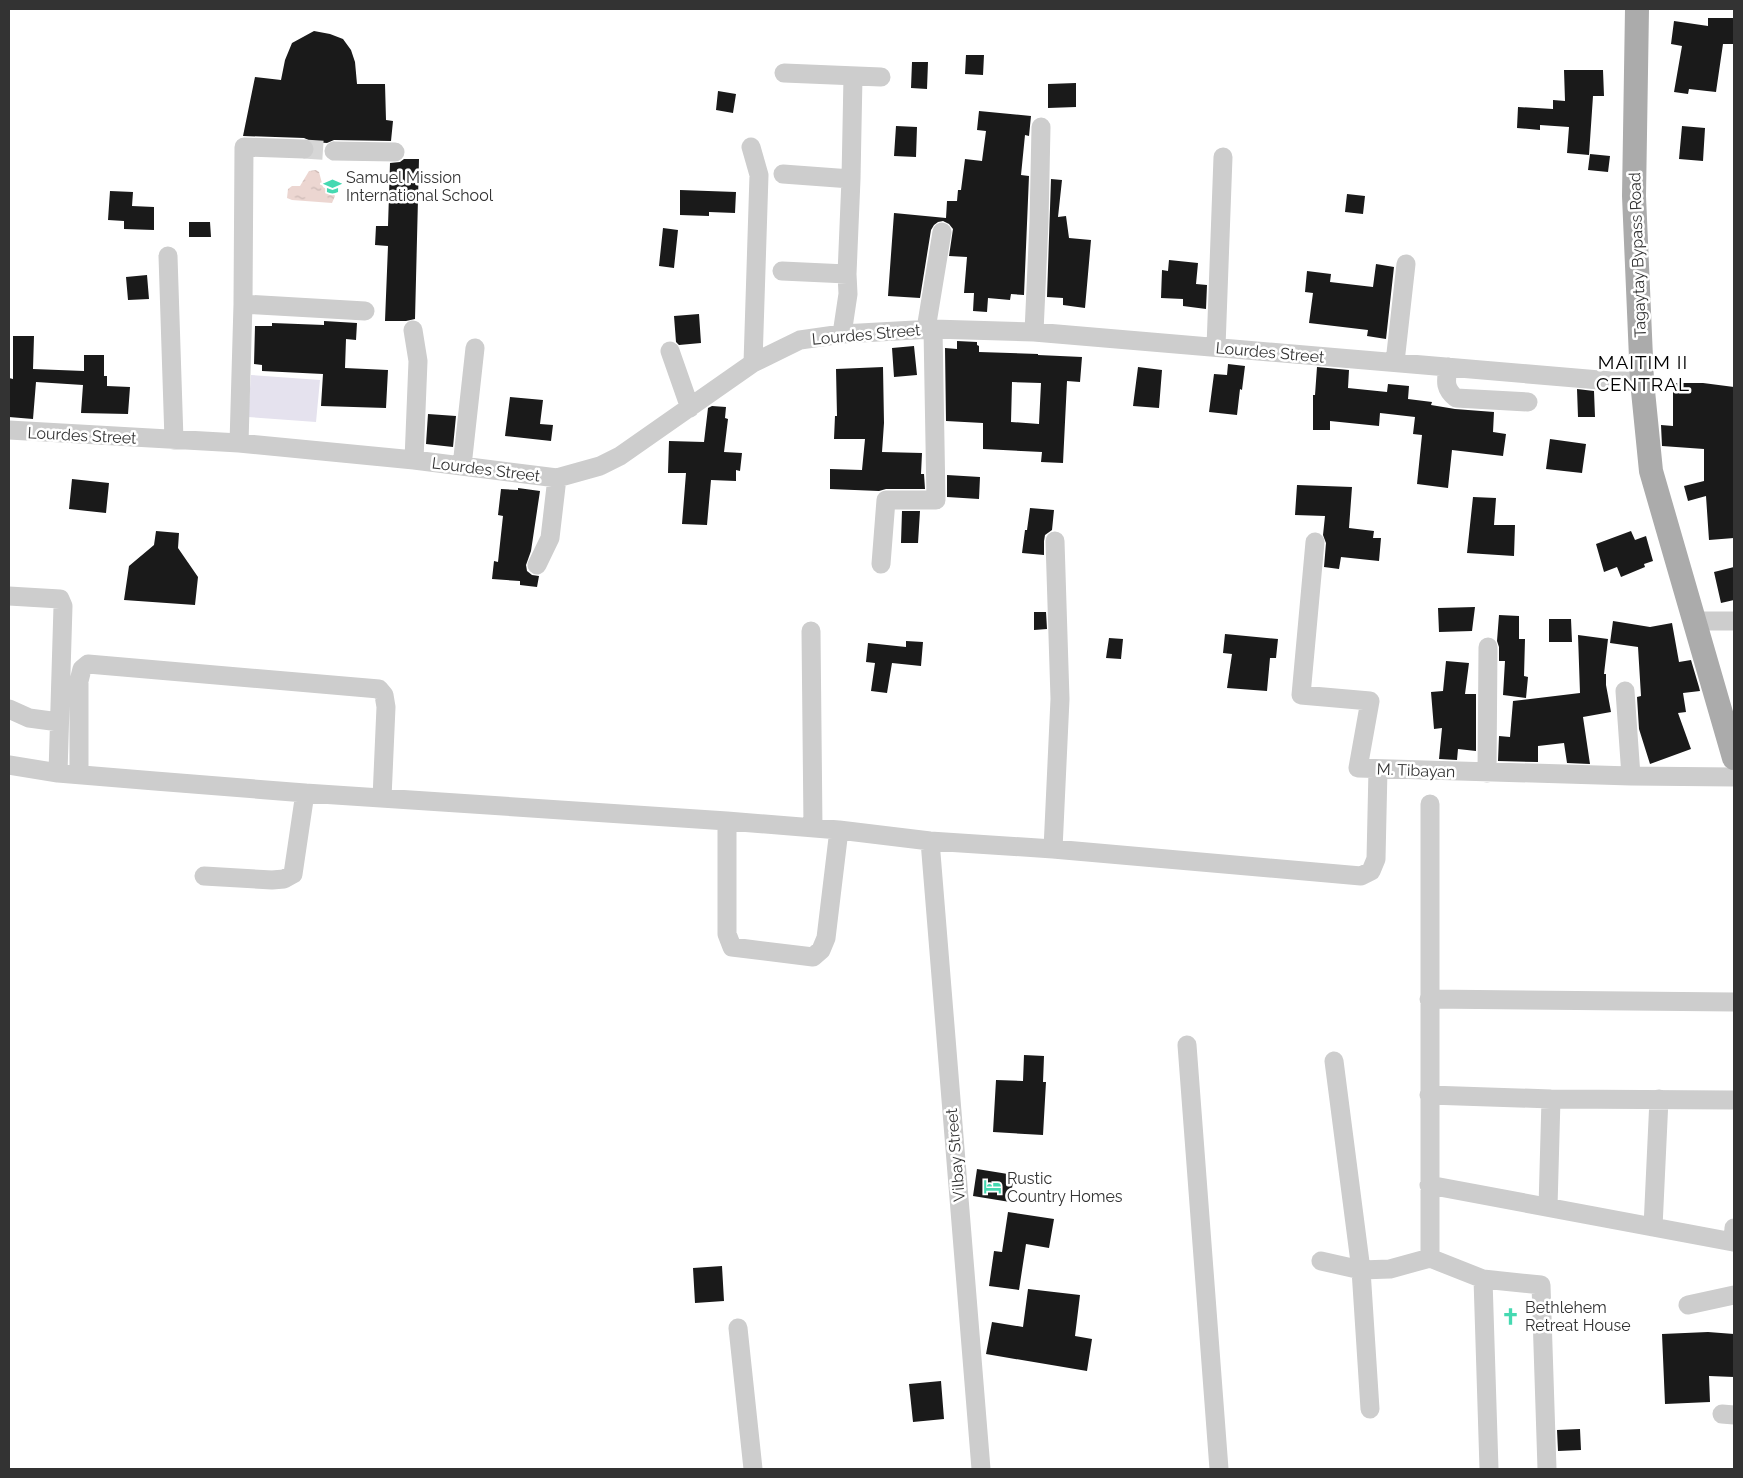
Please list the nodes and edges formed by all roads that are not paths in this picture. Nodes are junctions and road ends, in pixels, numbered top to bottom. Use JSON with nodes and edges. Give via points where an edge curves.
{"nodes":[{"id":1,"x":1638,"y":9,"type":"edge"},
{"id":2,"x":784,"y":72,"type":"dead end"},
{"id":3,"x":853,"y":76,"type":"junction"},
{"id":4,"x":882,"y":77,"type":"dead end"},
{"id":5,"x":1041,"y":126,"type":"dead end"},
{"id":6,"x":751,"y":147,"type":"dead end"},
{"id":7,"x":304,"y":150,"type":"tunnel mouth"},
{"id":8,"x":334,"y":151,"type":"tunnel mouth"},
{"id":9,"x":395,"y":152,"type":"dead end"},
{"id":10,"x":1223,"y":157,"type":"dead end"},
{"id":11,"x":783,"y":174,"type":"dead end"},
{"id":12,"x":851,"y":179,"type":"junction"},
{"id":13,"x":942,"y":232,"type":"dead end"},
{"id":14,"x":168,"y":256,"type":"dead end"},
{"id":15,"x":1406,"y":264,"type":"dead end"},
{"id":16,"x":782,"y":271,"type":"dead end"},
{"id":17,"x":847,"y":274,"type":"junction"},
{"id":18,"x":243,"y":304,"type":"junction"},
{"id":19,"x":365,"y":311,"type":"dead end"},
{"id":20,"x":930,"y":329,"type":"junction"},
{"id":21,"x":413,"y":330,"type":"dead end"},
{"id":22,"x":1034,"y":332,"type":"junction"},
{"id":23,"x":842,"y":334,"type":"junction"},
{"id":24,"x":1216,"y":347,"type":"junction"},
{"id":25,"x":475,"y":348,"type":"dead end"},
{"id":26,"x":670,"y":351,"type":"dead end"},
{"id":27,"x":1395,"y":362,"type":"junction"},
{"id":28,"x":753,"y":363,"type":"junction"},
{"id":29,"x":1448,"y":367,"type":"junction"},
{"id":30,"x":1642,"y":381,"type":"junction"},
{"id":31,"x":1528,"y":402,"type":"dead end"},
{"id":32,"x":690,"y":408,"type":"junction"},
{"id":33,"x":9,"y":430,"type":"edge"},
{"id":34,"x":174,"y":440,"type":"junction"},
{"id":35,"x":239,"y":443,"type":"junction"},
{"id":36,"x":414,"y":460,"type":"junction"},
{"id":37,"x":462,"y":466,"type":"junction"},
{"id":38,"x":557,"y":478,"type":"junction"},
{"id":39,"x":1055,"y":541,"type":"dead end"},
{"id":40,"x":1315,"y":542,"type":"dead end"},
{"id":41,"x":881,"y":564,"type":"dead end"},
{"id":42,"x":537,"y":565,"type":"dead end"},
{"id":43,"x":9,"y":596,"type":"edge"},
{"id":44,"x":1694,"y":621,"type":"junction"},
{"id":45,"x":1734,"y":621,"type":"edge"},
{"id":46,"x":811,"y":631,"type":"dead end"},
{"id":47,"x":1488,"y":647,"type":"dead end"},
{"id":48,"x":1625,"y":691,"type":"dead end"},
{"id":49,"x":9,"y":709,"type":"edge"},
{"id":50,"x":59,"y":722,"type":"junction"},
{"id":51,"x":1734,"y":758,"type":"edge"},
{"id":52,"x":9,"y":765,"type":"edge"},
{"id":53,"x":1378,"y":769,"type":"junction"},
{"id":54,"x":58,"y":773,"type":"junction"},
{"id":55,"x":1487,"y":773,"type":"junction"},
{"id":56,"x":79,"y":774,"type":"junction"},
{"id":57,"x":1631,"y":776,"type":"junction"},
{"id":58,"x":1734,"y":776,"type":"edge"},
{"id":59,"x":305,"y":793,"type":"junction"},
{"id":60,"x":382,"y":798,"type":"junction"},
{"id":61,"x":1430,"y":804,"type":"dead end"},
{"id":62,"x":727,"y":821,"type":"junction"},
{"id":63,"x":813,"y":828,"type":"junction"},
{"id":64,"x":839,"y":830,"type":"junction"},
{"id":65,"x":930,"y":841,"type":"junction"},
{"id":66,"x":1053,"y":849,"type":"junction"},
{"id":67,"x":204,"y":876,"type":"dead end"},
{"id":68,"x":1429,"y":999,"type":"junction"},
{"id":69,"x":1734,"y":1002,"type":"edge"},
{"id":70,"x":1187,"y":1045,"type":"dead end"},
{"id":71,"x":1334,"y":1061,"type":"dead end"},
{"id":72,"x":1429,"y":1094,"type":"junction"},
{"id":73,"x":1551,"y":1099,"type":"junction"},
{"id":74,"x":1659,"y":1099,"type":"junction"},
{"id":75,"x":1734,"y":1100,"type":"edge"},
{"id":76,"x":1429,"y":1185,"type":"junction"},
{"id":77,"x":1548,"y":1207,"type":"junction"},
{"id":78,"x":1653,"y":1226,"type":"junction"},
{"id":79,"x":1734,"y":1228,"type":"edge"},
{"id":80,"x":1430,"y":1258,"type":"junction"},
{"id":81,"x":1321,"y":1261,"type":"dead end"},
{"id":82,"x":1361,"y":1270,"type":"junction"},
{"id":83,"x":1483,"y":1279,"type":"junction"},
{"id":84,"x":1734,"y":1294,"type":"edge"},
{"id":85,"x":1688,"y":1305,"type":"dead end"},
{"id":86,"x":738,"y":1328,"type":"dead end"},
{"id":87,"x":1370,"y":1409,"type":"dead end"},
{"id":88,"x":753,"y":1469,"type":"edge"},
{"id":89,"x":981,"y":1469,"type":"edge"},
{"id":90,"x":1219,"y":1469,"type":"edge"},
{"id":91,"x":1489,"y":1469,"type":"edge"},
{"id":92,"x":1547,"y":1469,"type":"edge"}],
"edges":[{"from":1,"to":30,"type":"main road","name":"Tagaytay Bypass Road","via":[[1634,196]]},
{"from":2,"to":3,"type":"street"},
{"from":3,"to":4,"type":"street"},
{"from":3,"to":12,"type":"street"},
{"from":5,"to":22,"type":"street"},
{"from":6,"to":28,"type":"street","via":[[759,175]]},
{"from":7,"to":18,"type":"street","via":[[244,146]]},
{"from":8,"to":9,"type":"street"},
{"from":10,"to":24,"type":"street"},
{"from":11,"to":12,"type":"street"},
{"from":12,"to":17,"type":"street"},
{"from":13,"to":20,"type":"street"},
{"from":14,"to":34,"type":"street"},
{"from":15,"to":27,"type":"street"},
{"from":16,"to":17,"type":"street"},
{"from":17,"to":23,"type":"street","via":[[848,294]]},
{"from":18,"to":19,"type":"street"},
{"from":18,"to":35,"type":"street"},
{"from":20,"to":22,"type":"street","name":"Lourdes Street"},
{"from":20,"to":23,"type":"street","name":"Lourdes Street"},
{"from":20,"to":41,"type":"street","via":[[936,500],[886,500]]},
{"from":21,"to":36,"type":"street","via":[[418,361]]},
{"from":22,"to":24,"type":"street","name":"Lourdes Street"},
{"from":23,"to":28,"type":"street","name":"Lourdes Street","via":[[800,340]]},
{"from":24,"to":27,"type":"street","name":"Lourdes Street"},
{"from":25,"to":37,"type":"street"},
{"from":26,"to":32,"type":"street"},
{"from":27,"to":29,"type":"street","name":"Lourdes Street"},
{"from":28,"to":32,"type":"street","name":"Lourdes Street"},
{"from":29,"to":30,"type":"street","name":"Lourdes Street"},
{"from":29,"to":31,"type":"street","via":[[1446,383],[1456,398]]},
{"from":30,"to":44,"type":"main road","name":"Tagaytay Bypass Road","via":[[1651,471]]},
{"from":32,"to":38,"type":"street","name":"Lourdes Street","via":[[620,456],[600,466]]},
{"from":33,"to":34,"type":"street","name":"Lourdes Street"},
{"from":34,"to":35,"type":"street","name":"Lourdes Street"},
{"from":35,"to":36,"type":"street","name":"Lourdes Street"},
{"from":36,"to":37,"type":"street","name":"Lourdes Street"},
{"from":37,"to":38,"type":"street","name":"Lourdes Street"},
{"from":38,"to":42,"type":"street","via":[[550,538]]},
{"from":39,"to":66,"type":"street","via":[[1060,699]]},
{"from":40,"to":53,"type":"street","name":"M. Tibayan","via":[[1301,695],[1370,701],[1358,768]]},
{"from":43,"to":50,"type":"street","via":[[60,599],[63,606]]},
{"from":44,"to":45,"type":"street"},
{"from":44,"to":51,"type":"main road","name":"Tagaytay Bypass Road"},
{"from":46,"to":63,"type":"street"},
{"from":47,"to":55,"type":"street"},
{"from":48,"to":57,"type":"street"},
{"from":49,"to":50,"type":"street","via":[[29,718]]},
{"from":50,"to":54,"type":"street"},
{"from":52,"to":54,"type":"street"},
{"from":53,"to":55,"type":"street","name":"M. Tibayan"},
{"from":53,"to":66,"type":"street","via":[[1376,859],[1371,871],[1361,876]]},
{"from":54,"to":56,"type":"street"},
{"from":55,"to":57,"type":"street","name":"M. Tibayan"},
{"from":56,"to":59,"type":"street"},
{"from":56,"to":60,"type":"street","via":[[79,681],[82,669],[88,664],[379,689],[386,707]]},
{"from":57,"to":58,"type":"street","name":"M. Tibayan"},
{"from":59,"to":60,"type":"street"},
{"from":59,"to":67,"type":"street","via":[[293,874],[272,880]]},
{"from":60,"to":62,"type":"street"},
{"from":61,"to":68,"type":"street"},
{"from":62,"to":63,"type":"street"},
{"from":62,"to":64,"type":"street","via":[[727,934],[732,947],[813,957],[821,950],[826,938]]},
{"from":63,"to":64,"type":"street"},
{"from":64,"to":65,"type":"street"},
{"from":65,"to":66,"type":"street"},
{"from":65,"to":89,"type":"street","name":"Vilbay Street"},
{"from":68,"to":69,"type":"street"},
{"from":68,"to":72,"type":"street"},
{"from":70,"to":90,"type":"street"},
{"from":71,"to":82,"type":"street"},
{"from":72,"to":73,"type":"street"},
{"from":72,"to":76,"type":"street"},
{"from":73,"to":74,"type":"street"},
{"from":73,"to":77,"type":"street"},
{"from":74,"to":75,"type":"street"},
{"from":74,"to":78,"type":"street"},
{"from":76,"to":77,"type":"street"},
{"from":76,"to":80,"type":"street"},
{"from":77,"to":78,"type":"street"},
{"from":78,"to":79,"type":"street","via":[[1733,1242]]},
{"from":80,"to":82,"type":"street","via":[[1390,1269]]},
{"from":80,"to":83,"type":"street"},
{"from":81,"to":82,"type":"street"},
{"from":82,"to":87,"type":"street"},
{"from":83,"to":91,"type":"street"},
{"from":83,"to":92,"type":"street","via":[[1542,1285]]},
{"from":84,"to":85,"type":"street"},
{"from":86,"to":88,"type":"street"}]}
